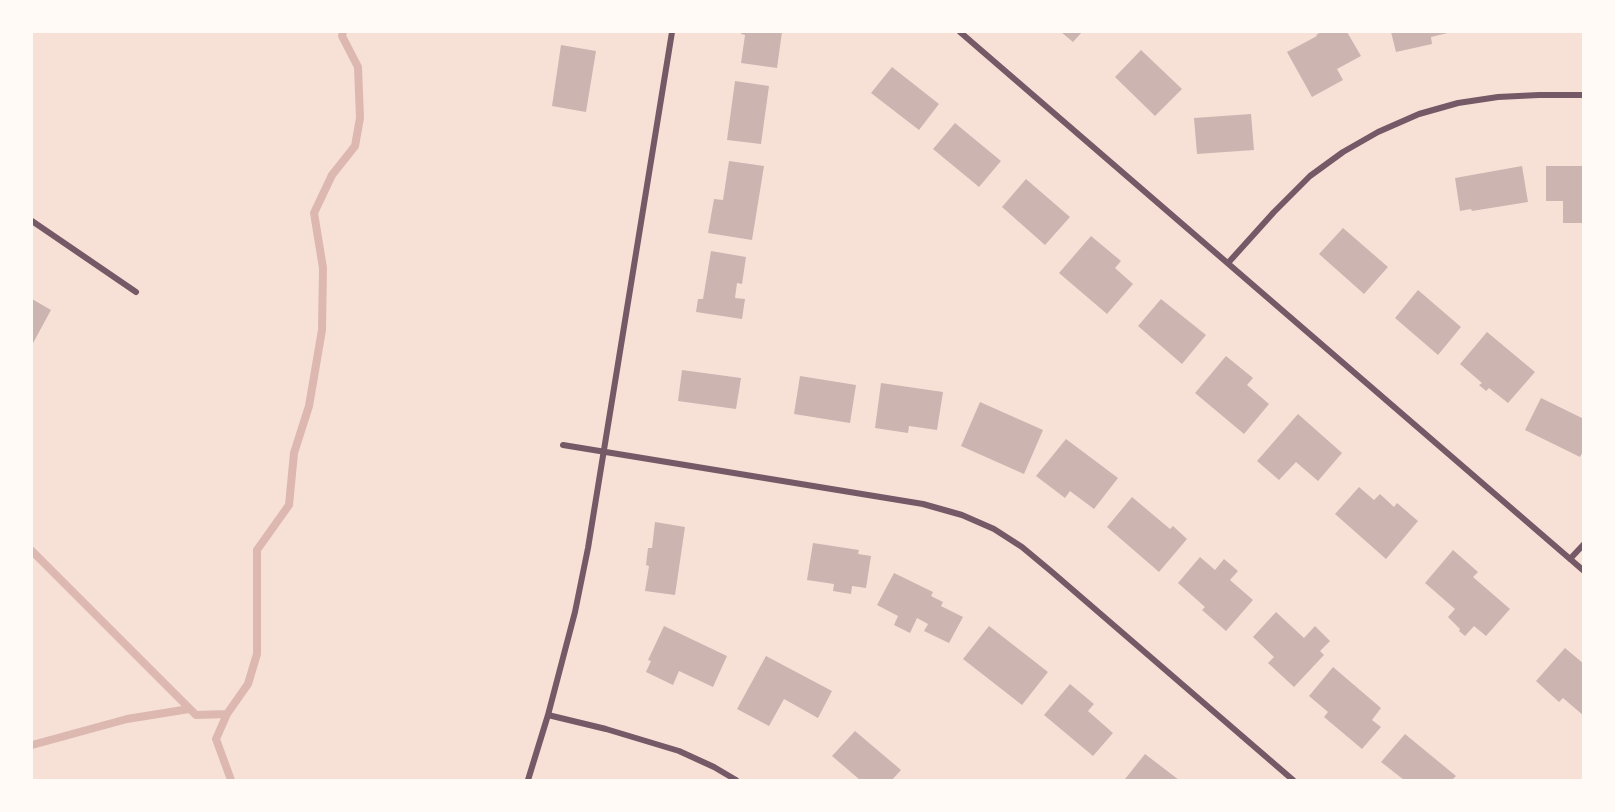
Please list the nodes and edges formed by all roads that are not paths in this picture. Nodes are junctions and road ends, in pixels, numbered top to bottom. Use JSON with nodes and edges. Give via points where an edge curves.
{"nodes":[{"id":1,"x":672,"y":32,"type":"edge"},
{"id":2,"x":960,"y":32,"type":"edge"},
{"id":3,"x":1584,"y":95,"type":"edge"},
{"id":4,"x":32,"y":221,"type":"edge"},
{"id":5,"x":1228,"y":263,"type":"junction"},
{"id":6,"x":136,"y":292,"type":"dead end"},
{"id":7,"x":563,"y":445,"type":"dead end"},
{"id":8,"x":604,"y":452,"type":"junction"},
{"id":9,"x":1584,"y":544,"type":"edge"},
{"id":10,"x":1570,"y":560,"type":"junction"},
{"id":11,"x":1584,"y":571,"type":"edge"},
{"id":12,"x":548,"y":715,"type":"junction"},
{"id":13,"x":528,"y":780,"type":"edge"},
{"id":14,"x":736,"y":780,"type":"edge"},
{"id":15,"x":1293,"y":780,"type":"edge"}],
"edges":[{"from":1,"to":8,"type":"street"},
{"from":2,"to":5,"type":"street"},
{"from":3,"to":5,"type":"street","via":[[1458,103],[1378,132],[1310,176]]},
{"from":4,"to":6,"type":"street"},
{"from":5,"to":10,"type":"street"},
{"from":7,"to":8,"type":"street"},
{"from":8,"to":12,"type":"street","via":[[579,591]]},
{"from":8,"to":15,"type":"street","via":[[923,504],[963,515],[993,529],[1052,572]]},
{"from":9,"to":10,"type":"street"},
{"from":10,"to":11,"type":"street"},
{"from":12,"to":13,"type":"street"},
{"from":12,"to":14,"type":"street","via":[[680,751]]}]}
